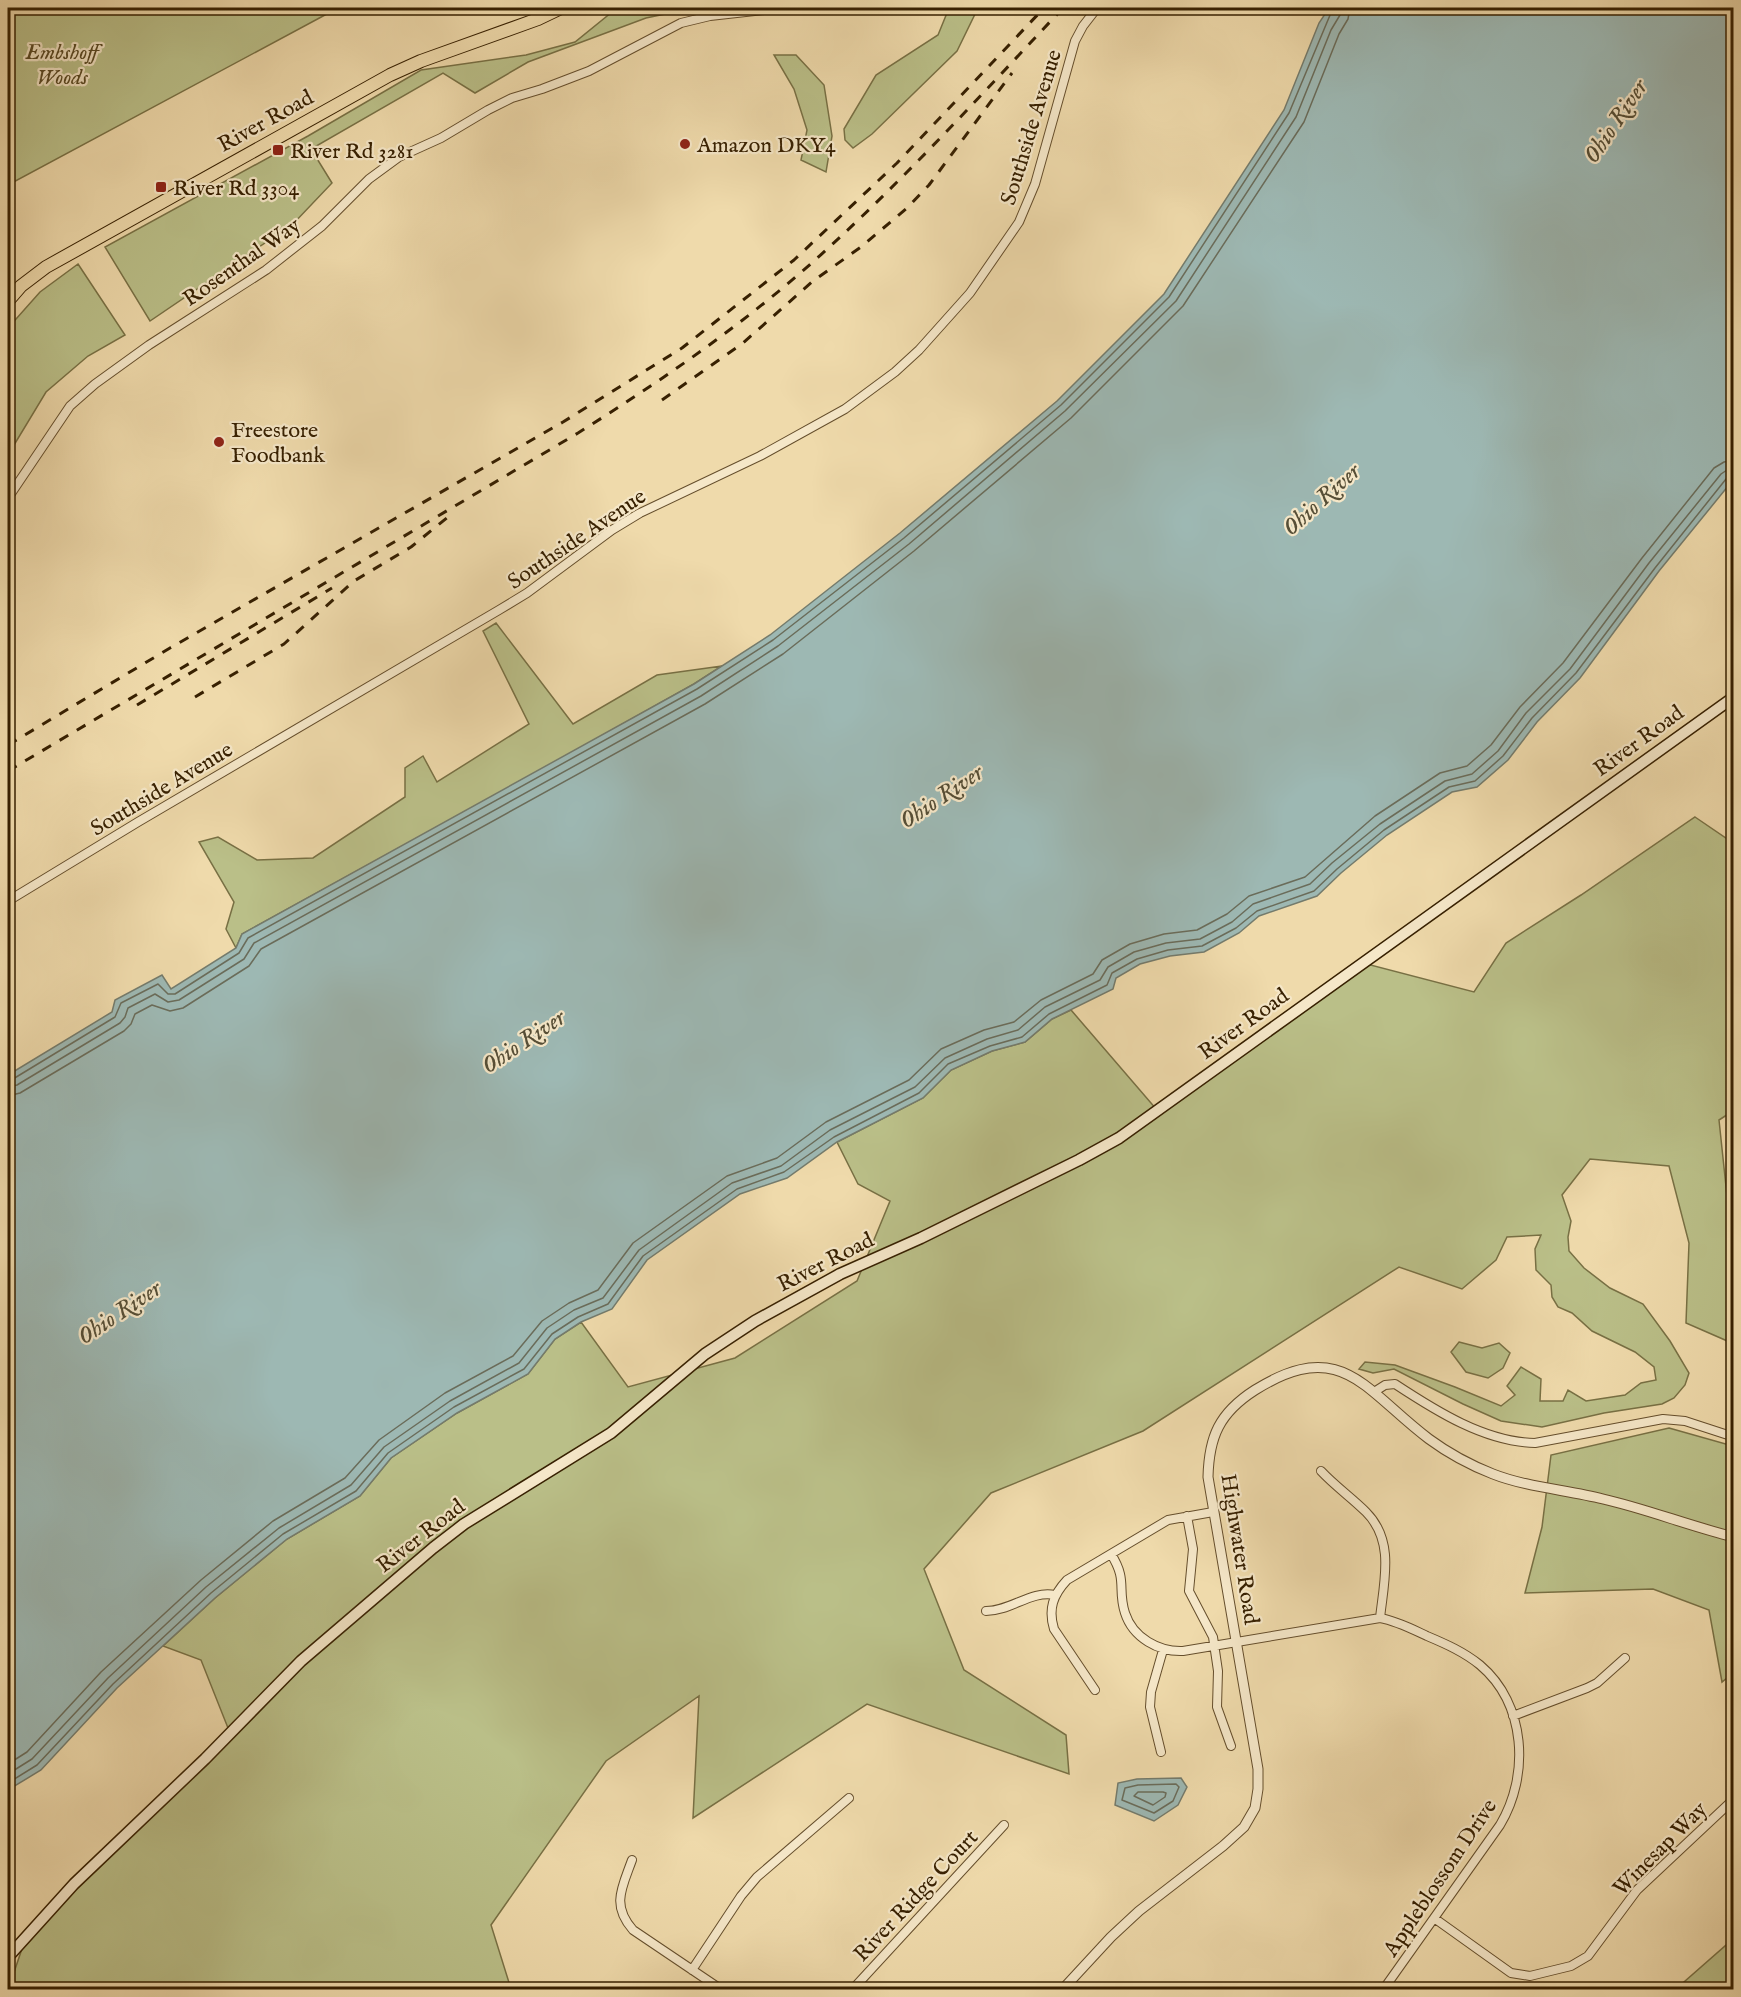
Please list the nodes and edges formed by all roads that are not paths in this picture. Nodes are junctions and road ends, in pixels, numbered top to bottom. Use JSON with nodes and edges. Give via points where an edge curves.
{"nodes":[{"id":1,"x":561,"y":8,"type":"edge"},
{"id":2,"x":1097,"y":8,"type":"edge"},
{"id":3,"x":765,"y":9,"type":"edge"},
{"id":4,"x":8,"y":301,"type":"edge"},
{"id":5,"x":8,"y":498,"type":"edge"},
{"id":6,"x":1734,"y":697,"type":"edge"},
{"id":7,"x":8,"y":901,"type":"edge"},
{"id":8,"x":1374,"y":1392,"type":"junction"},
{"id":9,"x":1734,"y":1437,"type":"edge"},
{"id":10,"x":1321,"y":1471,"type":"dead end"},
{"id":11,"x":1213,"y":1512,"type":"junction"},
{"id":12,"x":1187,"y":1516,"type":"junction"},
{"id":13,"x":1734,"y":1537,"type":"edge"},
{"id":14,"x":1111,"y":1554,"type":"junction"},
{"id":15,"x":1055,"y":1595,"type":"junction"},
{"id":16,"x":986,"y":1611,"type":"dead end"},
{"id":17,"x":1380,"y":1618,"type":"junction"},
{"id":18,"x":1236,"y":1642,"type":"junction"},
{"id":19,"x":1215,"y":1646,"type":"junction"},
{"id":20,"x":1163,"y":1650,"type":"junction"},
{"id":21,"x":1625,"y":1658,"type":"dead end"},
{"id":22,"x":1095,"y":1690,"type":"dead end"},
{"id":23,"x":1513,"y":1716,"type":"junction"},
{"id":24,"x":1231,"y":1746,"type":"dead end"},
{"id":25,"x":1161,"y":1752,"type":"dead end"},
{"id":26,"x":849,"y":1798,"type":"dead end"},
{"id":27,"x":1734,"y":1799,"type":"edge"},
{"id":28,"x":1004,"y":1825,"type":"dead end"},
{"id":29,"x":632,"y":1860,"type":"dead end"},
{"id":30,"x":1434,"y":1918,"type":"junction"},
{"id":31,"x":8,"y":1957,"type":"edge"},
{"id":32,"x":692,"y":1970,"type":"junction"},
{"id":33,"x":722,"y":1989,"type":"edge"},
{"id":34,"x":852,"y":1989,"type":"edge"},
{"id":35,"x":1062,"y":1989,"type":"edge"},
{"id":36,"x":1383,"y":1989,"type":"edge"}],
"edges":[{"from":1,"to":4,"type":"main road","name":"River Road","via":[[390,75],[46,267]]},
{"from":2,"to":7,"type":"street","name":"Southside Avenue","via":[[1075,41],[1035,184],[1019,222],[957,309],[895,372],[812,428],[640,513],[527,593]]},
{"from":3,"to":5,"type":"street","name":"Rosenthal Way","via":[[681,23],[589,71],[513,98],[399,157],[266,270],[149,345],[70,405]]},
{"from":6,"to":31,"type":"main road","name":"River Road","via":[[1119,1138],[921,1238],[840,1274],[755,1321],[705,1354],[611,1433],[464,1524],[301,1661],[82,1876]]},
{"from":8,"to":9,"type":"street","via":[[1395,1384],[1451,1417],[1516,1442],[1535,1443],[1663,1419],[1685,1421]]},
{"from":8,"to":11,"type":"street","name":"Highwater Road","via":[[1346,1373],[1311,1367],[1282,1375],[1242,1400],[1224,1418],[1211,1444],[1208,1477]]},
{"from":8,"to":13,"type":"street","name":"Highwater Road","via":[[1446,1450],[1495,1475],[1610,1500]]},
{"from":10,"to":17,"type":"street","via":[[1366,1512],[1381,1534],[1386,1553]]},
{"from":11,"to":12,"type":"street"},
{"from":11,"to":18,"type":"street","name":"Highwater Road"},
{"from":12,"to":14,"type":"street","via":[[1168,1520]]},
{"from":12,"to":19,"type":"street","via":[[1193,1549],[1189,1591]]},
{"from":14,"to":15,"type":"street","via":[[1067,1580]]},
{"from":14,"to":20,"type":"street","via":[[1121,1572],[1124,1612],[1137,1632]]},
{"from":15,"to":16,"type":"street","via":[[1044,1593],[1010,1607]]},
{"from":15,"to":22,"type":"street","via":[[1051,1618],[1054,1629]]},
{"from":17,"to":18,"type":"street","name":"Appleblossom Drive"},
{"from":17,"to":23,"type":"street","name":"Appleblossom Drive","via":[[1459,1650],[1480,1665],[1496,1682]]},
{"from":18,"to":19,"type":"street","name":"Appleblossom Drive"},
{"from":18,"to":35,"type":"street","name":"Highwater Road","via":[[1258,1769],[1255,1808],[1249,1821],[1139,1911]]},
{"from":19,"to":20,"type":"street","name":"Appleblossom Drive"},
{"from":19,"to":24,"type":"street","via":[[1217,1707]]},
{"from":20,"to":25,"type":"street","via":[[1150,1707]]},
{"from":21,"to":23,"type":"street","via":[[1597,1683]]},
{"from":23,"to":30,"type":"street","name":"Appleblossom Drive","via":[[1520,1753],[1513,1801]]},
{"from":26,"to":32,"type":"street","via":[[757,1876]]},
{"from":27,"to":30,"type":"street","name":"Winesap Way","via":[[1637,1890],[1588,1956],[1571,1966],[1530,1976],[1511,1972]]},
{"from":28,"to":34,"type":"street","name":"River Ridge Court"},
{"from":29,"to":32,"type":"street","via":[[620,1892],[626,1921],[633,1930]]},
{"from":30,"to":36,"type":"street","name":"Appleblossom Drive"},
{"from":32,"to":33,"type":"street"}]}
